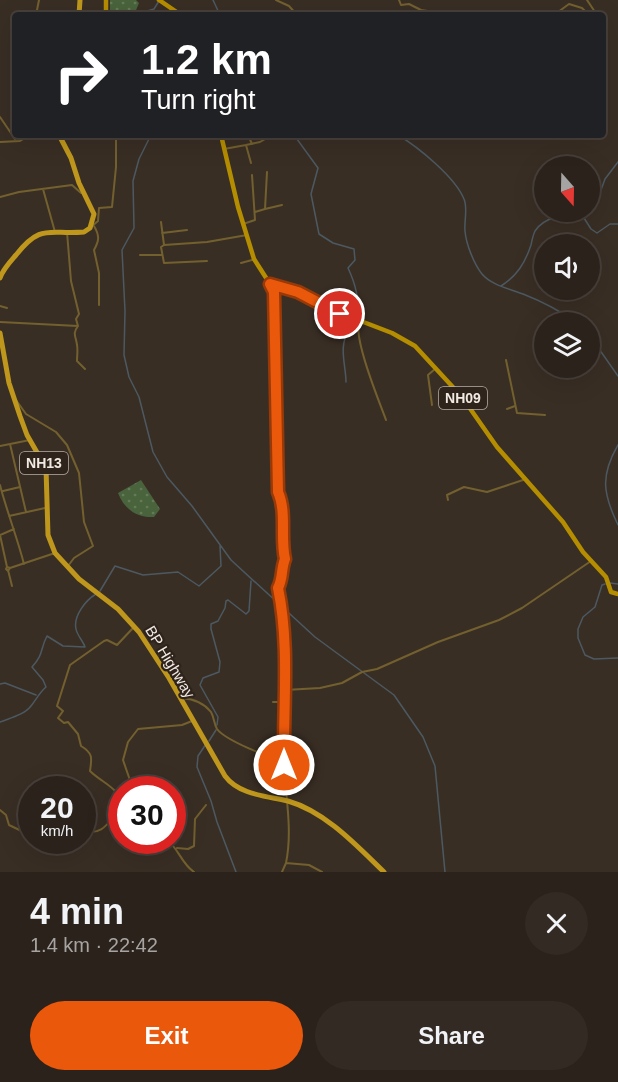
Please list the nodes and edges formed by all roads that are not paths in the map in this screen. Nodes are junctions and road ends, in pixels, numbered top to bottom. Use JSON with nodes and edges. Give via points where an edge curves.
{"nodes":[{"id":1,"x":159,"y":0,"type":"edge"},
{"id":2,"x":276,"y":0,"type":"edge"},
{"id":3,"x":399,"y":0,"type":"edge"},
{"id":4,"x":171,"y":8,"type":"junction"},
{"id":5,"x":169,"y":12,"type":"edge"},
{"id":6,"x":177,"y":12,"type":"edge"},
{"id":7,"x":294,"y":12,"type":"edge"},
{"id":8,"x":434,"y":12,"type":"edge"},
{"id":9,"x":558,"y":12,"type":"edge"},
{"id":10,"x":586,"y":12,"type":"edge"},
{"id":11,"x":0,"y":117,"type":"edge"},
{"id":12,"x":12,"y":135,"type":"edge"},
{"id":13,"x":14,"y":138,"type":"edge"},
{"id":14,"x":25,"y":138,"type":"edge"},
{"id":15,"x":61,"y":138,"type":"edge"},
{"id":16,"x":116,"y":138,"type":"edge"},
{"id":17,"x":222,"y":138,"type":"edge"},
{"id":18,"x":249,"y":138,"type":"edge"},
{"id":19,"x":267,"y":138,"type":"dead end"},
{"id":20,"x":16,"y":141,"type":"junction"},
{"id":21,"x":0,"y":142,"type":"edge"},
{"id":22,"x":252,"y":144,"type":"junction"},
{"id":23,"x":246,"y":145,"type":"junction"},
{"id":24,"x":224,"y":149,"type":"junction"},
{"id":25,"x":251,"y":163,"type":"dead end"},
{"id":26,"x":267,"y":172,"type":"dead end"},
{"id":27,"x":252,"y":175,"type":"dead end"},
{"id":28,"x":43,"y":189,"type":"junction"},
{"id":29,"x":0,"y":196,"type":"edge"},
{"id":30,"x":87,"y":199,"type":"junction"},
{"id":31,"x":282,"y":205,"type":"dead end"},
{"id":32,"x":265,"y":209,"type":"junction"},
{"id":33,"x":255,"y":212,"type":"junction"},
{"id":34,"x":161,"y":222,"type":"dead end"},
{"id":35,"x":243,"y":224,"type":"junction"},
{"id":36,"x":92,"y":227,"type":"junction"},
{"id":37,"x":187,"y":230,"type":"dead end"},
{"id":38,"x":55,"y":232,"type":"junction"},
{"id":39,"x":67,"y":232,"type":"junction"},
{"id":40,"x":162,"y":233,"type":"junction"},
{"id":41,"x":247,"y":235,"type":"junction"},
{"id":42,"x":164,"y":245,"type":"junction"},
{"id":43,"x":140,"y":255,"type":"dead end"},
{"id":44,"x":162,"y":255,"type":"junction"},
{"id":45,"x":255,"y":259,"type":"junction"},
{"id":46,"x":207,"y":261,"type":"dead end"},
{"id":47,"x":241,"y":263,"type":"dead end"},
{"id":48,"x":0,"y":275,"type":"edge"},
{"id":49,"x":270,"y":284,"type":"junction"},
{"id":50,"x":99,"y":305,"type":"dead end"},
{"id":51,"x":0,"y":306,"type":"edge"},
{"id":52,"x":7,"y":308,"type":"dead end"},
{"id":53,"x":360,"y":321,"type":"junction"},
{"id":54,"x":0,"y":322,"type":"edge"},
{"id":55,"x":78,"y":326,"type":"junction"},
{"id":56,"x":0,"y":333,"type":"edge"},
{"id":57,"x":506,"y":360,"type":"dead end"},
{"id":58,"x":436,"y":368,"type":"junction"},
{"id":59,"x":85,"y":369,"type":"dead end"},
{"id":60,"x":14,"y":398,"type":"junction"},
{"id":61,"x":432,"y":405,"type":"dead end"},
{"id":62,"x":515,"y":406,"type":"junction"},
{"id":63,"x":507,"y":409,"type":"dead end"},
{"id":64,"x":545,"y":415,"type":"dead end"},
{"id":65,"x":386,"y":420,"type":"dead end"},
{"id":66,"x":30,"y":440,"type":"junction"},
{"id":67,"x":10,"y":444,"type":"junction"},
{"id":68,"x":0,"y":446,"type":"edge"},
{"id":69,"x":526,"y":478,"type":"junction"},
{"id":70,"x":0,"y":485,"type":"edge"},
{"id":71,"x":20,"y":487,"type":"junction"},
{"id":72,"x":2,"y":491,"type":"junction"},
{"id":73,"x":448,"y":501,"type":"dead end"},
{"id":74,"x":48,"y":508,"type":"junction"},
{"id":75,"x":26,"y":512,"type":"junction"},
{"id":76,"x":8,"y":516,"type":"junction"},
{"id":77,"x":15,"y":529,"type":"junction"},
{"id":78,"x":0,"y":535,"type":"edge"},
{"id":79,"x":2,"y":552,"type":"edge"},
{"id":80,"x":55,"y":554,"type":"junction"},
{"id":81,"x":591,"y":561,"type":"junction"},
{"id":82,"x":24,"y":564,"type":"junction"},
{"id":83,"x":66,"y":567,"type":"junction"},
{"id":84,"x":8,"y":569,"type":"junction"},
{"id":85,"x":0,"y":570,"type":"edge"},
{"id":86,"x":12,"y":586,"type":"dead end"},
{"id":87,"x":618,"y":594,"type":"edge"},
{"id":88,"x":134,"y":626,"type":"junction"},
{"id":89,"x":285,"y":690,"type":"junction"},
{"id":90,"x":179,"y":697,"type":"junction"},
{"id":91,"x":273,"y":702,"type":"dead end"},
{"id":92,"x":285,"y":702,"type":"junction"},
{"id":93,"x":192,"y":721,"type":"junction"},
{"id":94,"x":284,"y":762,"type":"junction"},
{"id":95,"x":129,"y":776,"type":"edge"},
{"id":96,"x":108,"y":784,"type":"edge"},
{"id":97,"x":288,"y":801,"type":"junction"},
{"id":98,"x":206,"y":805,"type":"dead end"},
{"id":99,"x":0,"y":810,"type":"edge"},
{"id":100,"x":108,"y":823,"type":"edge"},
{"id":101,"x":18,"y":829,"type":"edge"},
{"id":102,"x":96,"y":832,"type":"edge"},
{"id":103,"x":186,"y":849,"type":"edge"},
{"id":104,"x":180,"y":854,"type":"edge"},
{"id":105,"x":286,"y":863,"type":"junction"},
{"id":106,"x":317,"y":870,"type":"edge"},
{"id":107,"x":194,"y":872,"type":"edge"},
{"id":108,"x":282,"y":872,"type":"edge"},
{"id":109,"x":322,"y":872,"type":"edge"},
{"id":110,"x":384,"y":872,"type":"edge"}],
"edges":[{"from":1,"to":4,"type":"main road"},
{"from":2,"to":7,"type":"street"},
{"from":3,"to":8,"type":"street","via":[[401,5]]},
{"from":4,"to":5,"type":"street"},
{"from":4,"to":6,"type":"main road"},
{"from":9,"to":10,"type":"street","via":[[569,4]]},
{"from":11,"to":12,"type":"street"},
{"from":13,"to":20,"type":"street"},
{"from":14,"to":20,"type":"street"},
{"from":15,"to":30,"type":"highway"},
{"from":16,"to":36,"type":"street","via":[[112,207],[99,208],[98,221]]},
{"from":17,"to":24,"type":"main road"},
{"from":18,"to":22,"type":"street"},
{"from":19,"to":22,"type":"street"},
{"from":20,"to":21,"type":"street"},
{"from":22,"to":23,"type":"street"},
{"from":23,"to":24,"type":"street"},
{"from":23,"to":25,"type":"street"},
{"from":24,"to":35,"type":"main road"},
{"from":26,"to":32,"type":"street"},
{"from":27,"to":33,"type":"street"},
{"from":28,"to":29,"type":"street"},
{"from":28,"to":30,"type":"street","via":[[72,185]]},
{"from":28,"to":38,"type":"street"},
{"from":30,"to":36,"type":"highway","via":[[94,214]]},
{"from":31,"to":32,"type":"street"},
{"from":32,"to":33,"type":"street"},
{"from":33,"to":35,"type":"street","via":[[255,220]]},
{"from":34,"to":40,"type":"street"},
{"from":35,"to":41,"type":"main road"},
{"from":36,"to":39,"type":"highway","via":[[84,232]]},
{"from":36,"to":50,"type":"street","via":[[99,242],[94,250]]},
{"from":37,"to":40,"type":"street"},
{"from":38,"to":39,"type":"highway"},
{"from":38,"to":48,"type":"highway","via":[[32,237]]},
{"from":39,"to":55,"type":"street"},
{"from":40,"to":42,"type":"street"},
{"from":41,"to":42,"type":"street"},
{"from":41,"to":45,"type":"main road"},
{"from":42,"to":44,"type":"street"},
{"from":43,"to":44,"type":"street"},
{"from":44,"to":46,"type":"street","via":[[166,264]]},
{"from":45,"to":47,"type":"street"},
{"from":45,"to":49,"type":"main road"},
{"from":49,"to":53,"type":"main road","number":"NH09","via":[[298,292]]},
{"from":49,"to":89,"type":"street","via":[[274,292],[278,492],[282,500],[285,559],[278,588]]},
{"from":51,"to":52,"type":"street"},
{"from":53,"to":58,"type":"main road","number":"NH09","via":[[405,339]]},
{"from":53,"to":65,"type":"street","via":[[359,339]]},
{"from":54,"to":55,"type":"street"},
{"from":55,"to":59,"type":"street","via":[[74,336],[77,361]]},
{"from":56,"to":60,"type":"highway","name":"BP Highway","number":"NH13"},
{"from":57,"to":62,"type":"street"},
{"from":58,"to":61,"type":"street","via":[[428,375]]},
{"from":58,"to":69,"type":"main road","number":"NH09"},
{"from":60,"to":66,"type":"highway","name":"BP Highway","number":"NH13"},
{"from":60,"to":83,"type":"street","via":[[26,414],[56,432],[67,445],[79,473],[84,522],[93,546]]},
{"from":62,"to":63,"type":"street"},
{"from":62,"to":64,"type":"street","via":[[517,413]]},
{"from":66,"to":67,"type":"street"},
{"from":66,"to":74,"type":"highway","name":"BP Highway","number":"NH13","via":[[46,468]]},
{"from":67,"to":68,"type":"street"},
{"from":67,"to":71,"type":"street"},
{"from":69,"to":73,"type":"street","via":[[488,492],[464,487],[447,495]]},
{"from":69,"to":81,"type":"main road","number":"NH09"},
{"from":70,"to":72,"type":"street"},
{"from":71,"to":72,"type":"street"},
{"from":71,"to":75,"type":"street"},
{"from":72,"to":76,"type":"street"},
{"from":74,"to":75,"type":"street"},
{"from":74,"to":80,"type":"highway","name":"BP Highway","number":"NH13","via":[[48,535]]},
{"from":75,"to":76,"type":"street"},
{"from":76,"to":77,"type":"street"},
{"from":77,"to":78,"type":"street"},
{"from":77,"to":82,"type":"street"},
{"from":78,"to":79,"type":"street"},
{"from":79,"to":84,"type":"street"},
{"from":80,"to":82,"type":"street"},
{"from":80,"to":83,"type":"highway","name":"BP Highway","number":"NH13"},
{"from":81,"to":87,"type":"main road","number":"NH09","via":[[606,577],[610,590]]},
{"from":81,"to":89,"type":"street","via":[[499,620],[342,683]]},
{"from":82,"to":84,"type":"street"},
{"from":83,"to":88,"type":"highway","name":"BP Highway","number":"NH13"},
{"from":84,"to":85,"type":"street"},
{"from":84,"to":86,"type":"street"},
{"from":88,"to":90,"type":"highway","name":"BP Highway","number":"NH13"},
{"from":88,"to":96,"type":"street","via":[[117,645],[104,641],[70,665],[57,706],[63,711],[58,718],[68,722],[78,734],[81,746],[90,752],[90,771]]},
{"from":89,"to":92,"type":"street"},
{"from":90,"to":93,"type":"highway","name":"BP Highway","number":"NH13"},
{"from":90,"to":94,"type":"street","via":[[195,700],[211,711],[218,730],[230,738]]},
{"from":91,"to":92,"type":"street"},
{"from":92,"to":94,"type":"street"},
{"from":93,"to":95,"type":"street","via":[[138,729],[128,742],[123,760]]},
{"from":93,"to":97,"type":"highway","name":"BP Highway","number":"NH13","via":[[227,779],[240,789]]},
{"from":94,"to":97,"type":"street"},
{"from":97,"to":105,"type":"street"},
{"from":97,"to":110,"type":"highway","name":"BP Highway","number":"NH13","via":[[327,821]]},
{"from":98,"to":103,"type":"street","via":[[195,819],[194,846]]},
{"from":99,"to":101,"type":"street","via":[[9,825]]},
{"from":100,"to":102,"type":"street"},
{"from":104,"to":107,"type":"street"},
{"from":105,"to":106,"type":"street","via":[[309,865]]},
{"from":105,"to":108,"type":"street"},
{"from":106,"to":109,"type":"street"}]}
